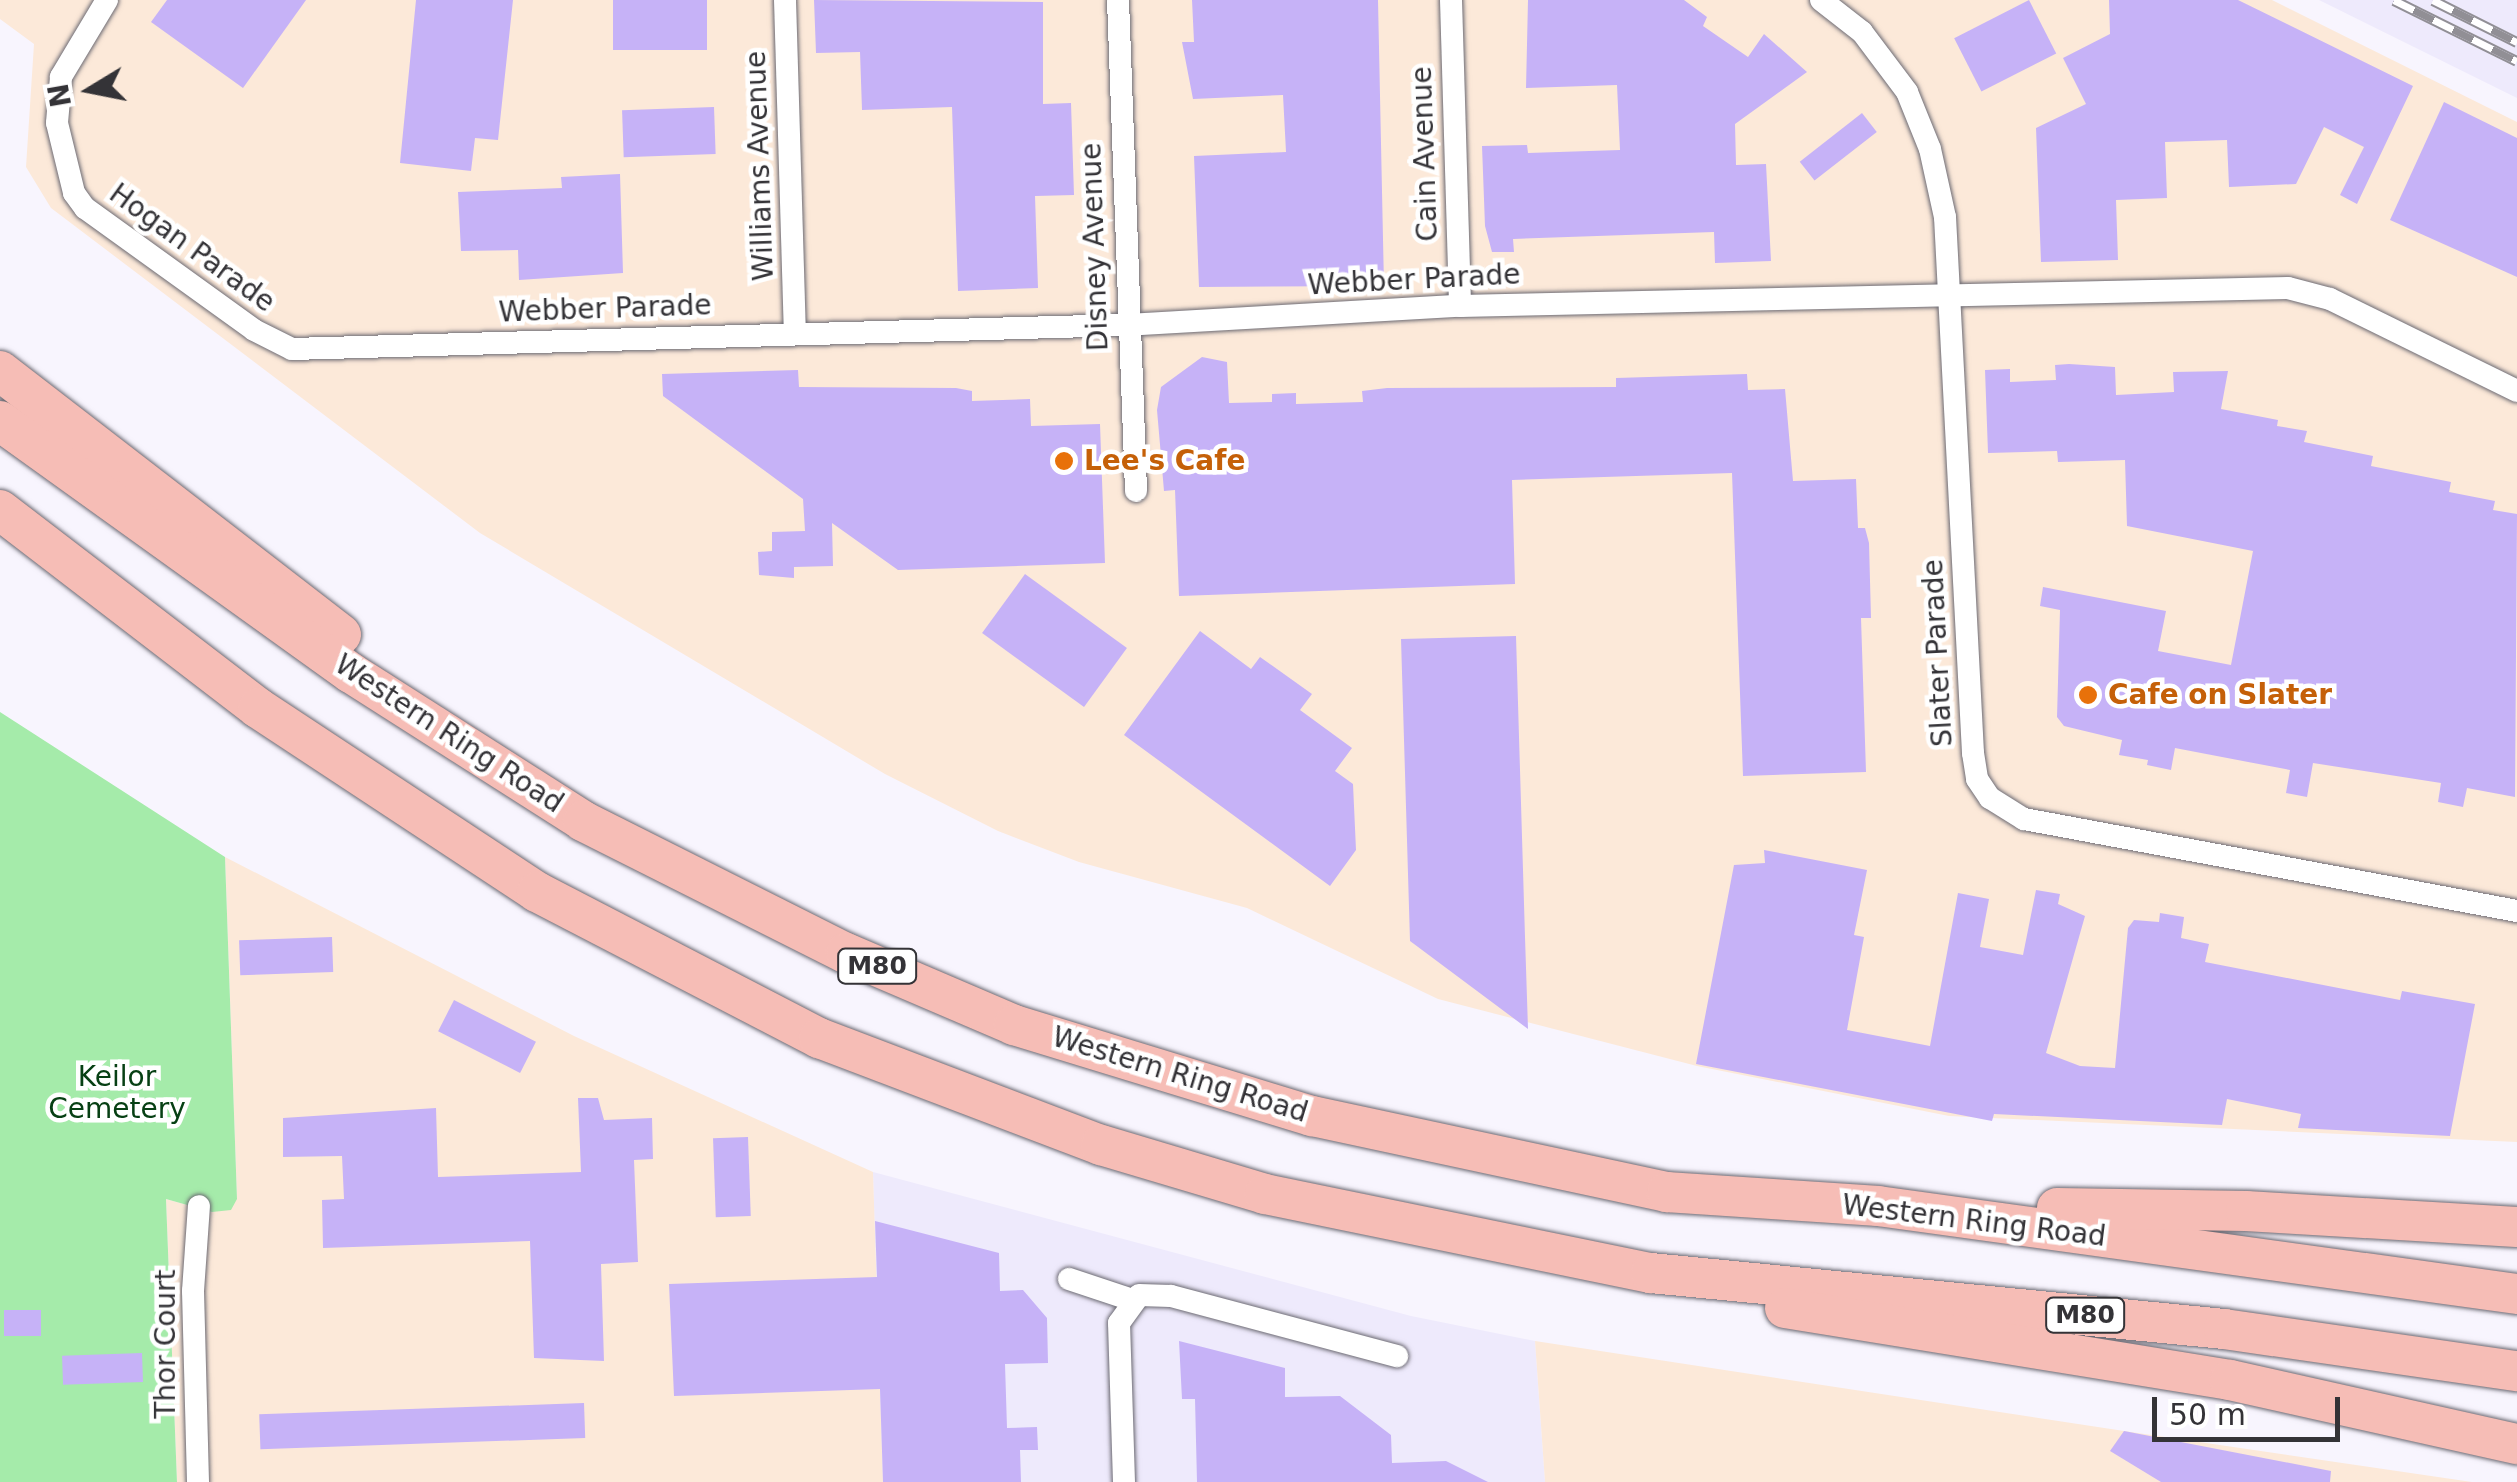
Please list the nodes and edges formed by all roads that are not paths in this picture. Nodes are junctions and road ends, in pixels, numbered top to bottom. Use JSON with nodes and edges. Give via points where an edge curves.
{"nodes":[{"id":1,"x":107,"y":0,"type":"edge"},
{"id":2,"x":785,"y":0,"type":"edge"},
{"id":3,"x":1118,"y":0,"type":"edge"},
{"id":4,"x":1450,"y":0,"type":"edge"},
{"id":5,"x":1822,"y":0,"type":"edge"},
{"id":6,"x":1953,"y":295,"type":"junction"},
{"id":7,"x":1460,"y":306,"type":"junction"},
{"id":8,"x":1126,"y":325,"type":"junction"},
{"id":9,"x":794,"y":331,"type":"junction"},
{"id":10,"x":292,"y":349,"type":"joint"},
{"id":11,"x":0,"y":372,"type":"edge"},
{"id":12,"x":2517,"y":391,"type":"edge"},
{"id":13,"x":0,"y":420,"type":"edge"},
{"id":14,"x":1136,"y":492,"type":"dead end"},
{"id":15,"x":0,"y":510,"type":"edge"},
{"id":16,"x":0,"y":533,"type":"edge"},
{"id":17,"x":258,"y":708,"type":"junction"},
{"id":18,"x":583,"y":821,"type":"junction"},
{"id":19,"x":2517,"y":911,"type":"edge"},
{"id":20,"x":199,"y":1206,"type":"dead end"},
{"id":21,"x":1878,"y":1206,"type":"junction"},
{"id":22,"x":2517,"y":1227,"type":"edge"},
{"id":23,"x":1651,"y":1274,"type":"junction"},
{"id":24,"x":1069,"y":1279,"type":"dead end"},
{"id":25,"x":2517,"y":1294,"type":"edge"},
{"id":26,"x":1132,"y":1300,"type":"junction"},
{"id":27,"x":1397,"y":1356,"type":"dead end"},
{"id":28,"x":2517,"y":1372,"type":"edge"},
{"id":29,"x":2517,"y":1444,"type":"edge"},
{"id":30,"x":198,"y":1482,"type":"edge"},
{"id":31,"x":1124,"y":1482,"type":"edge"}],
"edges":[{"from":1,"to":10,"type":"street","name":"Hogan Parade","via":[[61,76],[57,123],[66,178],[86,208],[254,330]]},
{"from":2,"to":9,"type":"street","name":"Williams Avenue"},
{"from":3,"to":8,"type":"street","name":"Disney Avenue"},
{"from":4,"to":7,"type":"street","name":"Cain Avenue"},
{"from":5,"to":6,"type":"street","name":"Slater Parade","via":[[1862,32],[1907,92],[1930,149]]},
{"from":6,"to":7,"type":"street","name":"Webber Parade"},
{"from":6,"to":12,"type":"street","name":"Webber Parade","via":[[2288,288],[2330,299]]},
{"from":6,"to":19,"type":"street","name":"Slater Parade","via":[[1972,754],[1990,798],[2024,819]]},
{"from":7,"to":8,"type":"street","name":"Webber Parade"},
{"from":8,"to":9,"type":"street","name":"Webber Parade"},
{"from":8,"to":14,"type":"street","name":"Disney Avenue"},
{"from":9,"to":10,"type":"street","name":"Webber Parade"},
{"from":11,"to":18,"type":"highway"},
{"from":13,"to":18,"type":"highway","name":"Western Ring Road","number":"M80","via":[[351,673]]},
{"from":15,"to":17,"type":"highway","number":"M80"},
{"from":16,"to":17,"type":"highway"},
{"from":17,"to":23,"type":"highway","number":"M80","via":[[536,892],[819,1038],[1101,1145],[1265,1194]]},
{"from":18,"to":21,"type":"highway","name":"Western Ring Road","number":"M80","via":[[846,954],[1014,1025],[1157,1071],[1517,1164],[1666,1192]]},
{"from":20,"to":30,"type":"street","name":"Thor Court"},
{"from":21,"to":22,"type":"highway","via":[[2246,1211]]},
{"from":21,"to":25,"type":"highway","name":"Western Ring Road","number":"M80"},
{"from":23,"to":28,"type":"highway","number":"M80","via":[[2224,1329]]},
{"from":23,"to":29,"type":"highway","via":[[1876,1326],[2230,1380]]},
{"from":24,"to":26,"type":"street"},
{"from":26,"to":27,"type":"street","via":[[1171,1296]]},
{"from":26,"to":31,"type":"street","via":[[1118,1342]]}]}
